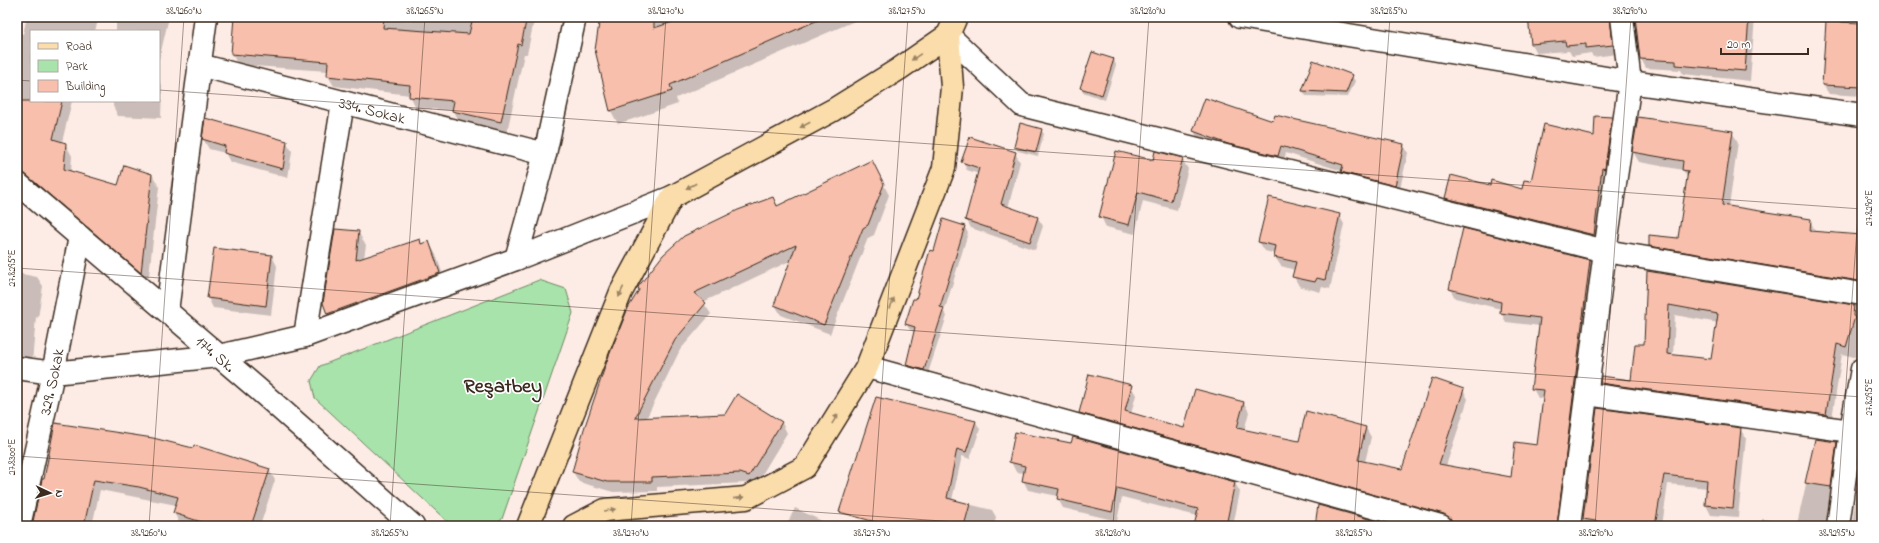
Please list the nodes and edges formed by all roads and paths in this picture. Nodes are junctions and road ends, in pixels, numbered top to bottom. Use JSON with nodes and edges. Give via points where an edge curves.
{"nodes":[{"id":1,"x":206,"y":17,"type":"edge"},
{"id":2,"x":575,"y":17,"type":"edge"},
{"id":3,"x":1240,"y":17,"type":"edge"},
{"id":4,"x":1622,"y":17,"type":"edge"},
{"id":5,"x":952,"y":26,"type":"edge"},
{"id":6,"x":199,"y":65,"type":"junction"},
{"id":7,"x":1630,"y":82,"type":"junction"},
{"id":8,"x":343,"y":102,"type":"junction"},
{"id":9,"x":1862,"y":116,"type":"edge"},
{"id":10,"x":545,"y":154,"type":"junction"},
{"id":11,"x":17,"y":183,"type":"edge"},
{"id":12,"x":672,"y":197,"type":"junction"},
{"id":13,"x":80,"y":237,"type":"junction"},
{"id":14,"x":1605,"y":251,"type":"junction"},
{"id":15,"x":516,"y":259,"type":"junction"},
{"id":16,"x":1862,"y":294,"type":"edge"},
{"id":17,"x":167,"y":311,"type":"junction"},
{"id":18,"x":305,"y":336,"type":"junction"},
{"id":19,"x":219,"y":356,"type":"junction"},
{"id":20,"x":867,"y":367,"type":"junction"},
{"id":21,"x":17,"y":368,"type":"edge"},
{"id":22,"x":53,"y":373,"type":"junction"},
{"id":23,"x":1861,"y":376,"type":"edge"},
{"id":24,"x":1587,"y":394,"type":"junction"},
{"id":25,"x":1851,"y":431,"type":"junction"},
{"id":26,"x":19,"y":526,"type":"edge"},
{"id":27,"x":413,"y":526,"type":"edge"},
{"id":28,"x":528,"y":526,"type":"edge"},
{"id":29,"x":574,"y":526,"type":"edge"},
{"id":30,"x":1441,"y":526,"type":"edge"},
{"id":31,"x":1569,"y":526,"type":"edge"},
{"id":32,"x":1838,"y":526,"type":"edge"}],
"edges":[{"from":1,"to":6,"type":"street"},
{"from":2,"to":10,"type":"street"},
{"from":3,"to":7,"type":"street"},
{"from":4,"to":7,"type":"street"},
{"from":5,"to":12,"type":"main road","one_way":true,"via":[[899,70],[833,110]]},
{"from":5,"to":14,"type":"street","via":[[1022,105]]},
{"from":20,"to":5,"type":"main road","one_way":true,"via":[[944,168],[952,87]]},
{"from":6,"to":8,"type":"street","name":"334. Sokak"},
{"from":6,"to":17,"type":"street"},
{"from":7,"to":9,"type":"street"},
{"from":7,"to":14,"type":"street"},
{"from":8,"to":10,"type":"street","name":"334. Sokak"},
{"from":8,"to":18,"type":"street"},
{"from":10,"to":15,"type":"street"},
{"from":11,"to":13,"type":"street","name":"174. Sk."},
{"from":12,"to":15,"type":"street"},
{"from":12,"to":28,"type":"main road","one_way":true,"via":[[621,292]]},
{"from":13,"to":17,"type":"street","name":"174. Sk."},
{"from":13,"to":22,"type":"street","name":"329. Sokak"},
{"from":14,"to":16,"type":"street"},
{"from":14,"to":24,"type":"street"},
{"from":15,"to":18,"type":"street"},
{"from":17,"to":19,"type":"street","name":"174. Sk."},
{"from":18,"to":19,"type":"street"},
{"from":19,"to":22,"type":"street"},
{"from":19,"to":27,"type":"street","name":"174. Sk."},
{"from":29,"to":20,"type":"main road","one_way":true,"via":[[606,510],[746,498],[805,467]]},
{"from":20,"to":30,"type":"street"},
{"from":21,"to":22,"type":"street"},
{"from":22,"to":26,"type":"street","name":"329. Sokak"},
{"from":23,"to":25,"type":"street"},
{"from":24,"to":25,"type":"street"},
{"from":24,"to":31,"type":"street"},
{"from":25,"to":32,"type":"street"}]}
